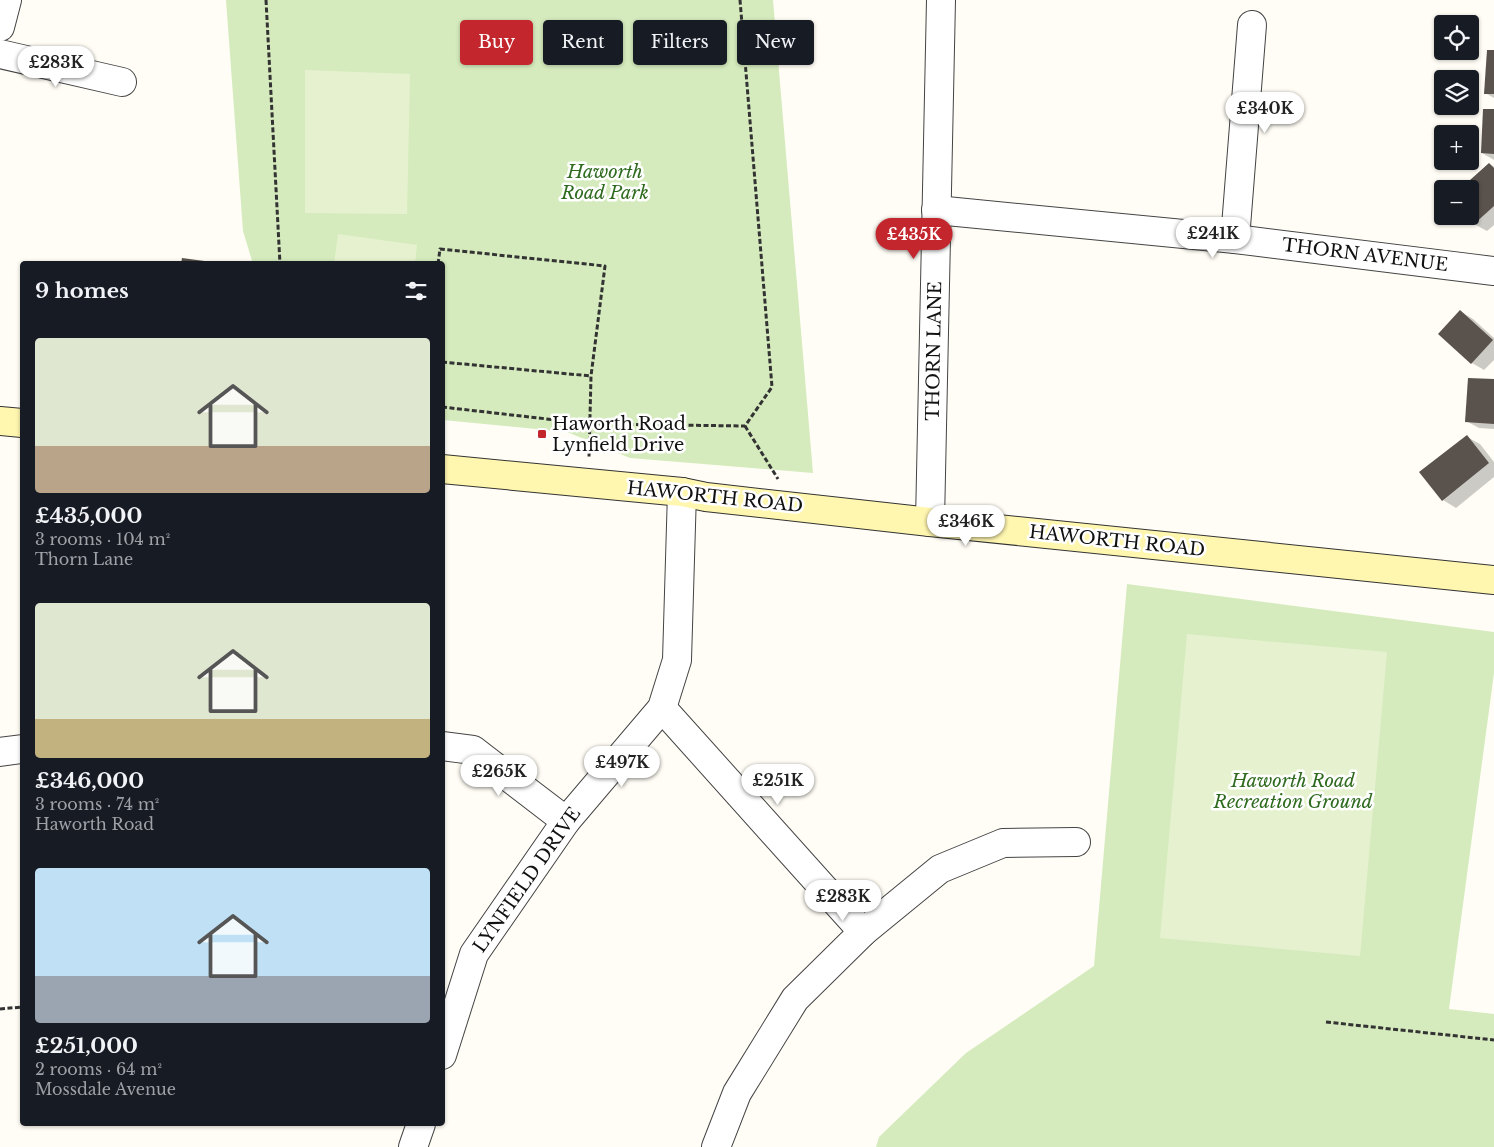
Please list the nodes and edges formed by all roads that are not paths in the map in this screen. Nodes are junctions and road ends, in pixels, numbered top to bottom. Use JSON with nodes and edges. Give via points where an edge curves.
{"nodes":[{"id":1,"x":6,"y":0,"type":"edge"},
{"id":2,"x":941,"y":0,"type":"edge"},
{"id":3,"x":1252,"y":25,"type":"dead end"},
{"id":4,"x":0,"y":27,"type":"edge"},
{"id":5,"x":0,"y":54,"type":"edge"},
{"id":6,"x":122,"y":82,"type":"dead end"},
{"id":7,"x":936,"y":210,"type":"junction"},
{"id":8,"x":1235,"y":240,"type":"junction"},
{"id":9,"x":1494,"y":271,"type":"edge"},
{"id":10,"x":0,"y":420,"type":"edge"},
{"id":11,"x":20,"y":423,"type":"edge"},
{"id":12,"x":445,"y":469,"type":"edge"},
{"id":13,"x":682,"y":492,"type":"junction"},
{"id":14,"x":930,"y":522,"type":"junction"},
{"id":15,"x":1494,"y":580,"type":"edge"},
{"id":16,"x":662,"y":708,"type":"junction"},
{"id":17,"x":445,"y":746,"type":"edge"},
{"id":18,"x":20,"y":749,"type":"edge"},
{"id":19,"x":0,"y":752,"type":"edge"},
{"id":20,"x":566,"y":821,"type":"junction"},
{"id":21,"x":1076,"y":842,"type":"dead end"},
{"id":22,"x":863,"y":932,"type":"junction"},
{"id":23,"x":445,"y":1046,"type":"edge"},
{"id":24,"x":420,"y":1126,"type":"edge"},
{"id":25,"x":413,"y":1147,"type":"edge"},
{"id":26,"x":716,"y":1147,"type":"edge"}],
"edges":[{"from":1,"to":4,"type":"street"},
{"from":2,"to":7,"type":"street","name":"THORN LANE"},
{"from":3,"to":8,"type":"street"},
{"from":5,"to":6,"type":"street"},
{"from":7,"to":8,"type":"street","name":"THORN AVENUE"},
{"from":7,"to":14,"type":"street","name":"THORN LANE"},
{"from":8,"to":9,"type":"street","name":"THORN AVENUE"},
{"from":10,"to":11,"type":"main road"},
{"from":12,"to":13,"type":"main road","name":"HAWORTH ROAD"},
{"from":13,"to":14,"type":"main road","name":"HAWORTH ROAD"},
{"from":13,"to":16,"type":"street","name":"LYNFIELD DRIVE","via":[[677,660]]},
{"from":14,"to":15,"type":"main road","name":"HAWORTH ROAD"},
{"from":16,"to":20,"type":"street","name":"LYNFIELD DRIVE"},
{"from":16,"to":22,"type":"street"},
{"from":17,"to":20,"type":"street","via":[[473,750]]},
{"from":18,"to":19,"type":"street"},
{"from":20,"to":23,"type":"street","name":"LYNFIELD DRIVE","via":[[474,954]]},
{"from":21,"to":22,"type":"street","via":[[1004,843],[940,869]]},
{"from":22,"to":26,"type":"street","via":[[795,999],[737,1093]]},
{"from":24,"to":25,"type":"street"}]}
